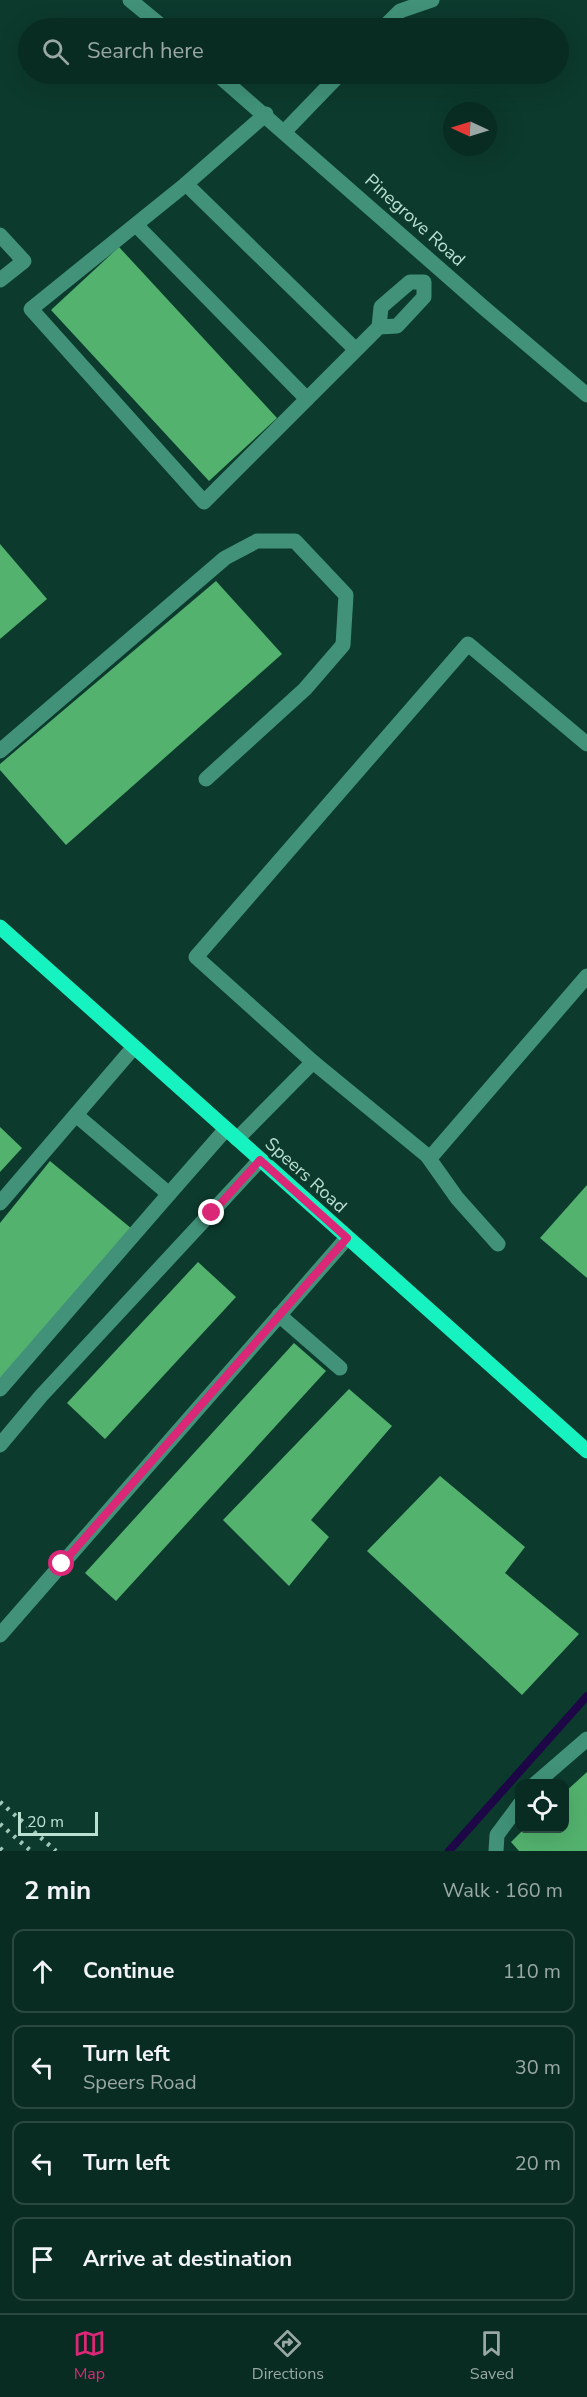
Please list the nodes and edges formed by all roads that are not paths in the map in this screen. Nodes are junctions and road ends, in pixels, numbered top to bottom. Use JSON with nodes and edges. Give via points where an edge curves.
{"nodes":[{"id":1,"x":130,"y":0,"type":"edge"},
{"id":2,"x":432,"y":0,"type":"edge"},
{"id":3,"x":152,"y":18,"type":"edge"},
{"id":4,"x":393,"y":18,"type":"edge"},
{"id":5,"x":230,"y":84,"type":"edge"},
{"id":6,"x":330,"y":84,"type":"edge"},
{"id":7,"x":266,"y":114,"type":"junction"},
{"id":8,"x":285,"y":131,"type":"junction"},
{"id":9,"x":186,"y":183,"type":"junction"},
{"id":10,"x":136,"y":225,"type":"junction"},
{"id":11,"x":0,"y":235,"type":"edge"},
{"id":12,"x":439,"y":268,"type":"junction"},
{"id":13,"x":0,"y":280,"type":"edge"},
{"id":14,"x":424,"y":282,"type":"junction"},
{"id":15,"x":379,"y":327,"type":"junction"},
{"id":16,"x":355,"y":349,"type":"junction"},
{"id":17,"x":587,"y":394,"type":"edge"},
{"id":18,"x":307,"y":399,"type":"junction"},
{"id":19,"x":587,"y":744,"type":"edge"},
{"id":20,"x":0,"y":751,"type":"edge"},
{"id":21,"x":206,"y":779,"type":"dead end"},
{"id":22,"x":0,"y":927,"type":"edge"},
{"id":23,"x":587,"y":976,"type":"edge"},
{"id":24,"x":134,"y":1047,"type":"junction"},
{"id":25,"x":313,"y":1062,"type":"junction"},
{"id":26,"x":76,"y":1115,"type":"junction"},
{"id":27,"x":232,"y":1134,"type":"junction"},
{"id":28,"x":428,"y":1157,"type":"junction"},
{"id":29,"x":260,"y":1160,"type":"junction"},
{"id":30,"x":169,"y":1194,"type":"junction"},
{"id":31,"x":0,"y":1203,"type":"edge"},
{"id":32,"x":347,"y":1238,"type":"junction"},
{"id":33,"x":498,"y":1244,"type":"dead end"},
{"id":34,"x":279,"y":1315,"type":"junction"},
{"id":35,"x":339,"y":1368,"type":"dead end"},
{"id":36,"x":0,"y":1389,"type":"edge"},
{"id":37,"x":0,"y":1445,"type":"edge"},
{"id":38,"x":587,"y":1451,"type":"edge"},
{"id":39,"x":0,"y":1635,"type":"edge"},
{"id":40,"x":587,"y":1739,"type":"edge"},
{"id":41,"x":541,"y":1779,"type":"edge"},
{"id":42,"x":515,"y":1809,"type":"edge"},
{"id":43,"x":496,"y":1851,"type":"edge"}],
"edges":[{"from":1,"to":3,"type":"street"},
{"from":2,"to":4,"type":"street","via":[[400,11]]},
{"from":5,"to":7,"type":"street","name":"Pinegrove Road"},
{"from":6,"to":8,"type":"street"},
{"from":7,"to":8,"type":"street","name":"Pinegrove Road"},
{"from":7,"to":9,"type":"street"},
{"from":8,"to":12,"type":"street","name":"Pinegrove Road"},
{"from":9,"to":10,"type":"street"},
{"from":9,"to":16,"type":"street"},
{"from":10,"to":18,"type":"street"},
{"from":10,"to":18,"type":"street","via":[[31,309],[204,502]]},
{"from":11,"to":13,"type":"street","via":[[24,261]]},
{"from":12,"to":14,"type":"street"},
{"from":12,"to":17,"type":"street","name":"Pinegrove Road"},
{"from":14,"to":15,"type":"street","via":[[410,282],[381,307]]},
{"from":14,"to":15,"type":"street","via":[[424,297],[397,327]]},
{"from":15,"to":16,"type":"street"},
{"from":16,"to":18,"type":"street"},
{"from":19,"to":25,"type":"street","via":[[468,644],[196,957]]},
{"from":20,"to":21,"type":"street","via":[[225,558],[257,541],[295,541],[346,596],[343,645],[305,689]]},
{"from":22,"to":24,"type":"main road","name":"Speers Road"},
{"from":23,"to":28,"type":"street"},
{"from":24,"to":26,"type":"street"},
{"from":24,"to":27,"type":"main road","name":"Speers Road"},
{"from":25,"to":27,"type":"street"},
{"from":25,"to":28,"type":"street"},
{"from":26,"to":30,"type":"street"},
{"from":26,"to":31,"type":"street"},
{"from":27,"to":29,"type":"main road","name":"Speers Road"},
{"from":27,"to":30,"type":"street"},
{"from":28,"to":33,"type":"street"},
{"from":29,"to":32,"type":"main road","name":"Speers Road"},
{"from":29,"to":37,"type":"street"},
{"from":30,"to":36,"type":"street"},
{"from":32,"to":34,"type":"street"},
{"from":32,"to":38,"type":"main road","name":"Speers Road"},
{"from":34,"to":35,"type":"street"},
{"from":34,"to":39,"type":"street"},
{"from":40,"to":41,"type":"street"},
{"from":42,"to":43,"type":"street","via":[[496,1834]]}]}
